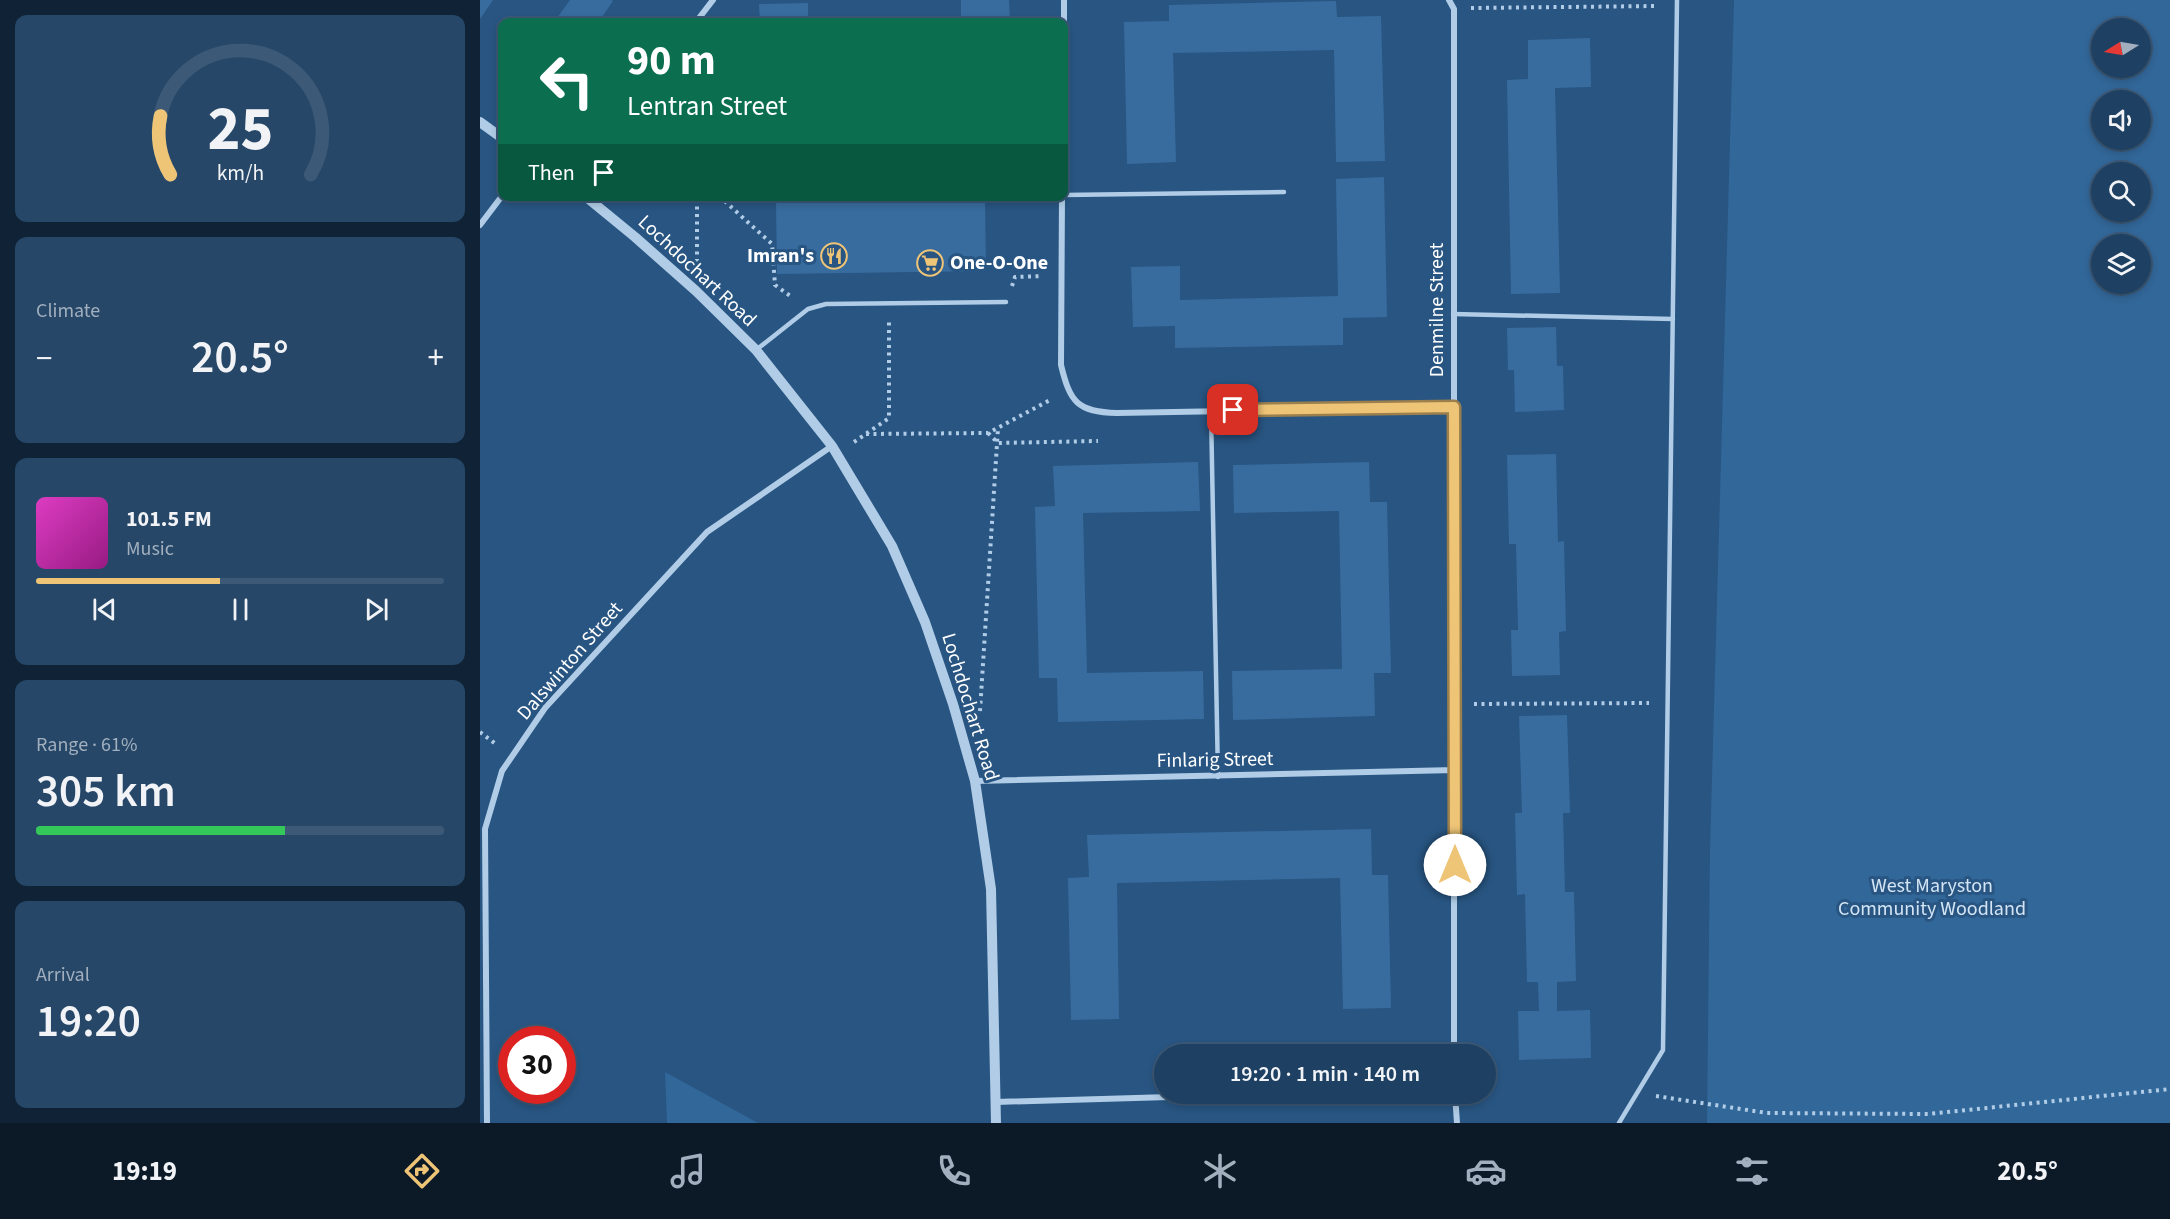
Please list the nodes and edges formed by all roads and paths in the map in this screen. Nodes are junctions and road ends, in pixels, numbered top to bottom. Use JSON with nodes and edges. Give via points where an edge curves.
{"nodes":[{"id":1,"x":713,"y":0,"type":"edge"},
{"id":2,"x":1064,"y":0,"type":"edge"},
{"id":3,"x":1449,"y":0,"type":"edge"},
{"id":4,"x":1677,"y":3,"type":"edge"},
{"id":5,"x":1489,"y":7,"type":"dead end"},
{"id":6,"x":699,"y":18,"type":"edge"},
{"id":7,"x":1064,"y":18,"type":"edge"},
{"id":8,"x":480,"y":123,"type":"edge"},
{"id":9,"x":498,"y":135,"type":"edge"},
{"id":10,"x":1284,"y":192,"type":"dead end"},
{"id":11,"x":1068,"y":196,"type":"edge"},
{"id":12,"x":498,"y":201,"type":"edge"},
{"id":13,"x":591,"y":201,"type":"edge"},
{"id":14,"x":697,"y":201,"type":"edge"},
{"id":15,"x":725,"y":201,"type":"edge"},
{"id":16,"x":1063,"y":201,"type":"edge"},
{"id":17,"x":480,"y":225,"type":"edge"},
{"id":18,"x":1062,"y":274,"type":"junction"},
{"id":19,"x":696,"y":291,"type":"junction"},
{"id":20,"x":889,"y":302,"type":"junction"},
{"id":21,"x":1006,"y":302,"type":"joint"},
{"id":22,"x":808,"y":309,"type":"junction"},
{"id":23,"x":1453,"y":314,"type":"junction"},
{"id":24,"x":1673,"y":319,"type":"junction"},
{"id":25,"x":756,"y":351,"type":"junction"},
{"id":26,"x":1068,"y":391,"type":"junction"},
{"id":27,"x":1454,"y":407,"type":"junction"},
{"id":28,"x":1211,"y":411,"type":"junction"},
{"id":29,"x":998,"y":428,"type":"junction"},
{"id":30,"x":988,"y":433,"type":"junction"},
{"id":31,"x":866,"y":434,"type":"junction"},
{"id":32,"x":1098,"y":441,"type":"dead end"},
{"id":33,"x":998,"y":443,"type":"junction"},
{"id":34,"x":834,"y":450,"type":"junction"},
{"id":35,"x":1668,"y":703,"type":"junction"},
{"id":36,"x":1455,"y":704,"type":"junction"},
{"id":37,"x":980,"y":711,"type":"dead end"},
{"id":38,"x":1455,"y":770,"type":"junction"},
{"id":39,"x":1218,"y":777,"type":"junction"},
{"id":40,"x":975,"y":781,"type":"junction"},
{"id":41,"x":1454,"y":1044,"type":"edge"},
{"id":42,"x":2170,"y":1089,"type":"edge"},
{"id":43,"x":1637,"y":1094,"type":"junction"},
{"id":44,"x":1154,"y":1097,"type":"edge"},
{"id":45,"x":996,"y":1102,"type":"junction"},
{"id":46,"x":1456,"y":1104,"type":"edge"},
{"id":47,"x":487,"y":1123,"type":"edge"},
{"id":48,"x":996,"y":1123,"type":"edge"},
{"id":49,"x":1457,"y":1123,"type":"edge"},
{"id":50,"x":1619,"y":1123,"type":"edge"}],
"edges":[{"from":1,"to":6,"type":"street"},
{"from":2,"to":7,"type":"street"},
{"from":3,"to":23,"type":"street","name":"Denmilne Street","via":[[1454,9]]},
{"from":4,"to":5,"type":"path"},
{"from":4,"to":24,"type":"lane"},
{"from":8,"to":9,"type":"street"},
{"from":10,"to":11,"type":"lane"},
{"from":12,"to":17,"type":"street"},
{"from":13,"to":19,"type":"street","name":"Lochdochart Road"},
{"from":14,"to":19,"type":"path"},
{"from":15,"to":22,"type":"path","via":[[772,244],[775,285]]},
{"from":16,"to":18,"type":"street"},
{"from":18,"to":21,"type":"path","via":[[1015,277]]},
{"from":18,"to":26,"type":"street","via":[[1061,365]]},
{"from":19,"to":25,"type":"street","name":"Lochdochart Road"},
{"from":20,"to":21,"type":"lane","name":"Lochdochart Road"},
{"from":20,"to":22,"type":"lane","name":"Lochdochart Road","via":[[826,304]]},
{"from":20,"to":31,"type":"path","via":[[889,418]]},
{"from":22,"to":25,"type":"lane","name":"Lochdochart Road"},
{"from":23,"to":24,"type":"lane"},
{"from":23,"to":27,"type":"street","name":"Denmilne Street"},
{"from":24,"to":35,"type":"lane"},
{"from":25,"to":34,"type":"street","name":"Lochdochart Road"},
{"from":26,"to":28,"type":"street","via":[[1084,408],[1100,412]]},
{"from":26,"to":29,"type":"path"},
{"from":27,"to":28,"type":"street"},
{"from":27,"to":36,"type":"street","name":"Denmilne Street"},
{"from":28,"to":39,"type":"lane"},
{"from":29,"to":30,"type":"path"},
{"from":29,"to":33,"type":"path"},
{"from":30,"to":31,"type":"path"},
{"from":30,"to":33,"type":"path"},
{"from":31,"to":34,"type":"path"},
{"from":32,"to":33,"type":"path"},
{"from":33,"to":37,"type":"path"},
{"from":34,"to":40,"type":"street","name":"Lochdochart Road","via":[[892,546],[925,622]]},
{"from":34,"to":47,"type":"street","name":"Dalswinton Street","via":[[707,532],[545,708],[502,771],[485,829]]},
{"from":35,"to":36,"type":"path"},
{"from":35,"to":43,"type":"lane","via":[[1663,1050]]},
{"from":36,"to":38,"type":"street","name":"Denmilne Street"},
{"from":38,"to":39,"type":"street","name":"Finlarig Street"},
{"from":38,"to":41,"type":"street","name":"Denmilne Street"},
{"from":39,"to":40,"type":"street","name":"Finlarig Street"},
{"from":40,"to":45,"type":"street","name":"Lochdochart Road","via":[[991,889]]},
{"from":42,"to":43,"type":"path","via":[[1928,1114],[1767,1113]]},
{"from":43,"to":50,"type":"lane"},
{"from":44,"to":45,"type":"street"},
{"from":45,"to":48,"type":"street","name":"Lochdochart Road"},
{"from":46,"to":49,"type":"street"}]}
